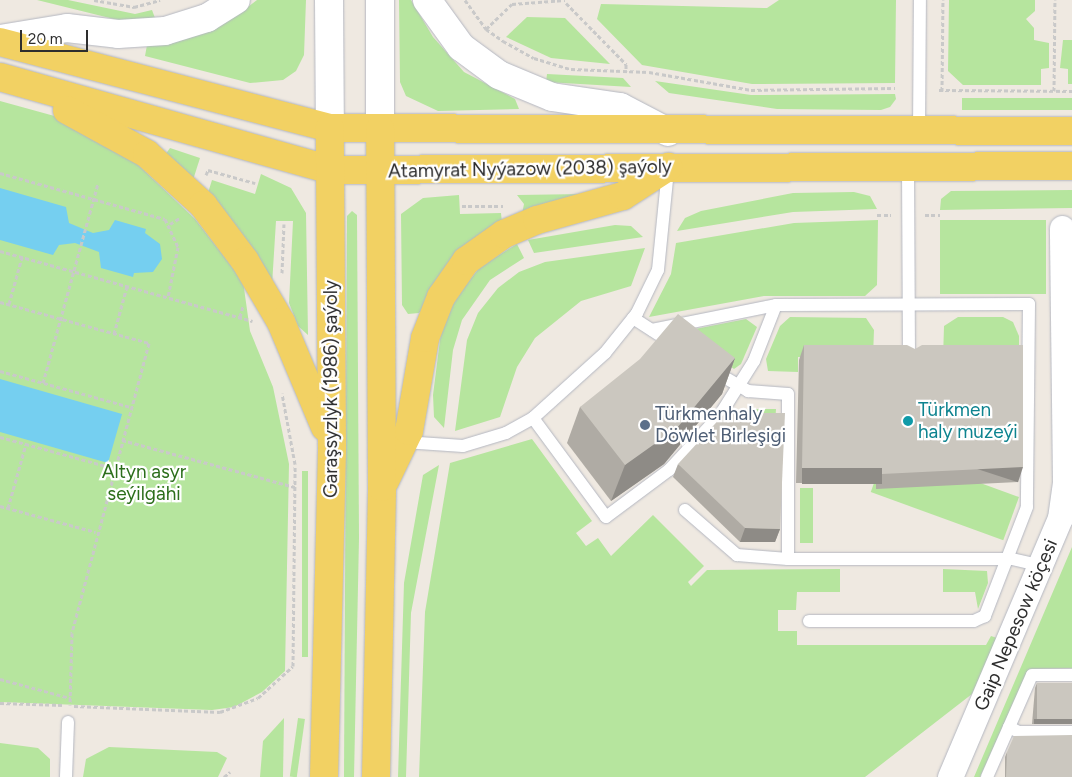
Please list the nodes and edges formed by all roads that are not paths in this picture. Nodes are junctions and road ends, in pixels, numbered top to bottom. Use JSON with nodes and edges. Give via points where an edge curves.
{"nodes":[{"id":1,"x":236,"y":0,"type":"edge"},
{"id":2,"x":329,"y":0,"type":"edge"},
{"id":3,"x":380,"y":0,"type":"edge"},
{"id":4,"x":427,"y":0,"type":"edge"},
{"id":5,"x":920,"y":0,"type":"edge"},
{"id":6,"x":0,"y":38,"type":"edge"},
{"id":7,"x":0,"y":42,"type":"edge"},
{"id":8,"x":0,"y":78,"type":"edge"},
{"id":9,"x":330,"y":128,"type":"junction"},
{"id":10,"x":380,"y":129,"type":"junction"},
{"id":11,"x":1072,"y":131,"type":"edge"},
{"id":12,"x":668,"y":132,"type":"junction"},
{"id":13,"x":919,"y":132,"type":"junction"},
{"id":14,"x":908,"y":166,"type":"junction"},
{"id":15,"x":1072,"y":166,"type":"edge"},
{"id":16,"x":668,"y":167,"type":"junction"},
{"id":17,"x":330,"y":170,"type":"junction"},
{"id":18,"x":379,"y":171,"type":"junction"},
{"id":19,"x":1062,"y":228,"type":"dead end"},
{"id":20,"x":776,"y":305,"type":"junction"},
{"id":21,"x":908,"y":305,"type":"junction"},
{"id":22,"x":633,"y":318,"type":"junction"},
{"id":23,"x":652,"y":330,"type":"junction"},
{"id":24,"x":668,"y":341,"type":"edge"},
{"id":25,"x":908,"y":356,"type":"edge"},
{"id":26,"x":700,"y":362,"type":"edge"},
{"id":27,"x":739,"y":388,"type":"junction"},
{"id":28,"x":533,"y":418,"type":"junction"},
{"id":29,"x":404,"y":442,"type":"junction"},
{"id":30,"x":332,"y":446,"type":"junction"},
{"id":31,"x":382,"y":487,"type":"junction"},
{"id":32,"x":685,"y":510,"type":"dead end"},
{"id":33,"x":788,"y":559,"type":"junction"},
{"id":34,"x":1009,"y":559,"type":"junction"},
{"id":35,"x":1043,"y":566,"type":"junction"},
{"id":36,"x":808,"y":621,"type":"dead end"},
{"id":37,"x":1072,"y":675,"type":"edge"},
{"id":38,"x":68,"y":722,"type":"dead end"},
{"id":39,"x":1009,"y":727,"type":"junction"},
{"id":40,"x":1072,"y":732,"type":"edge"},
{"id":41,"x":66,"y":777,"type":"edge"},
{"id":42,"x":324,"y":777,"type":"edge"},
{"id":43,"x":376,"y":777,"type":"edge"},
{"id":44,"x":950,"y":777,"type":"edge"},
{"id":45,"x":987,"y":777,"type":"edge"}],
"edges":[{"from":1,"to":6,"type":"main road","via":[[207,18],[165,31],[118,34],[67,28]]},
{"from":2,"to":9,"type":"main road","name":"Garaşsyzlyk (1986) şaýoly"},
{"from":3,"to":10,"type":"main road"},
{"from":4,"to":12,"type":"main road","via":[[461,47],[499,75],[552,97],[620,107]]},
{"from":5,"to":13,"type":"lane"},
{"from":7,"to":9,"type":"main road","name":"Atamyrat Nyýazow (2038) şaýoly"},
{"from":8,"to":17,"type":"main road","name":"Atamyrat Nyýazow (2038) şaýoly"},
{"from":8,"to":30,"type":"main road","via":[[117,134],[147,154],[203,205],[245,261],[281,322],[302,363]]},
{"from":9,"to":10,"type":"main road","name":"Atamyrat Nyýazow (2038) şaýoly"},
{"from":9,"to":17,"type":"main road","name":"Garaşsyzlyk (1986) şaýoly"},
{"from":10,"to":12,"type":"main road","name":"Atamyrat Nyýazow (2038) şaýoly"},
{"from":10,"to":18,"type":"main road"},
{"from":11,"to":13,"type":"main road","name":"Atamyrat Nyýazow (2038) şaýoly"},
{"from":12,"to":13,"type":"main road","name":"Atamyrat Nyýazow (2038) şaýoly"},
{"from":14,"to":15,"type":"main road","name":"Atamyrat Nyýazow (2038) şaýoly"},
{"from":14,"to":16,"type":"main road","name":"Atamyrat Nyýazow (2038) şaýoly"},
{"from":14,"to":21,"type":"lane"},
{"from":16,"to":18,"type":"main road","name":"Atamyrat Nyýazow (2038) şaýoly"},
{"from":16,"to":22,"type":"lane","via":[[659,225],[661,258]]},
{"from":16,"to":29,"type":"main road","via":[[623,196],[504,234],[466,261],[441,297],[425,338],[413,418]]},
{"from":17,"to":18,"type":"main road","name":"Atamyrat Nyýazow (2038) şaýoly"},
{"from":17,"to":30,"type":"main road","name":"Garaşsyzlyk (1986) şaýoly"},
{"from":18,"to":31,"type":"main road"},
{"from":19,"to":35,"type":"street","name":"Gaip Nepesow köçesi","via":[[1065,482],[1060,518]]},
{"from":20,"to":21,"type":"lane"},
{"from":20,"to":23,"type":"lane"},
{"from":20,"to":27,"type":"lane"},
{"from":21,"to":25,"type":"lane"},
{"from":21,"to":34,"type":"lane","via":[[1029,304],[1029,496]]},
{"from":22,"to":23,"type":"lane"},
{"from":22,"to":28,"type":"lane","via":[[605,353]]},
{"from":23,"to":24,"type":"lane"},
{"from":26,"to":27,"type":"lane"},
{"from":27,"to":28,"type":"lane","via":[[686,454],[606,518]]},
{"from":27,"to":33,"type":"lane","via":[[759,394],[788,394]]},
{"from":28,"to":29,"type":"lane","via":[[482,442]]},
{"from":29,"to":31,"type":"main road"},
{"from":30,"to":42,"type":"main road","name":"Garaşsyzlyk (1986) şaýoly"},
{"from":31,"to":43,"type":"main road"},
{"from":32,"to":33,"type":"lane","via":[[737,556]]},
{"from":33,"to":34,"type":"lane"},
{"from":34,"to":35,"type":"lane"},
{"from":34,"to":36,"type":"lane","via":[[981,620]]},
{"from":35,"to":44,"type":"street","name":"Gaip Nepesow köçesi"},
{"from":37,"to":39,"type":"lane","via":[[1032,675]]},
{"from":38,"to":41,"type":"lane"},
{"from":39,"to":40,"type":"lane","via":[[1019,732]]},
{"from":39,"to":45,"type":"lane"}]}
